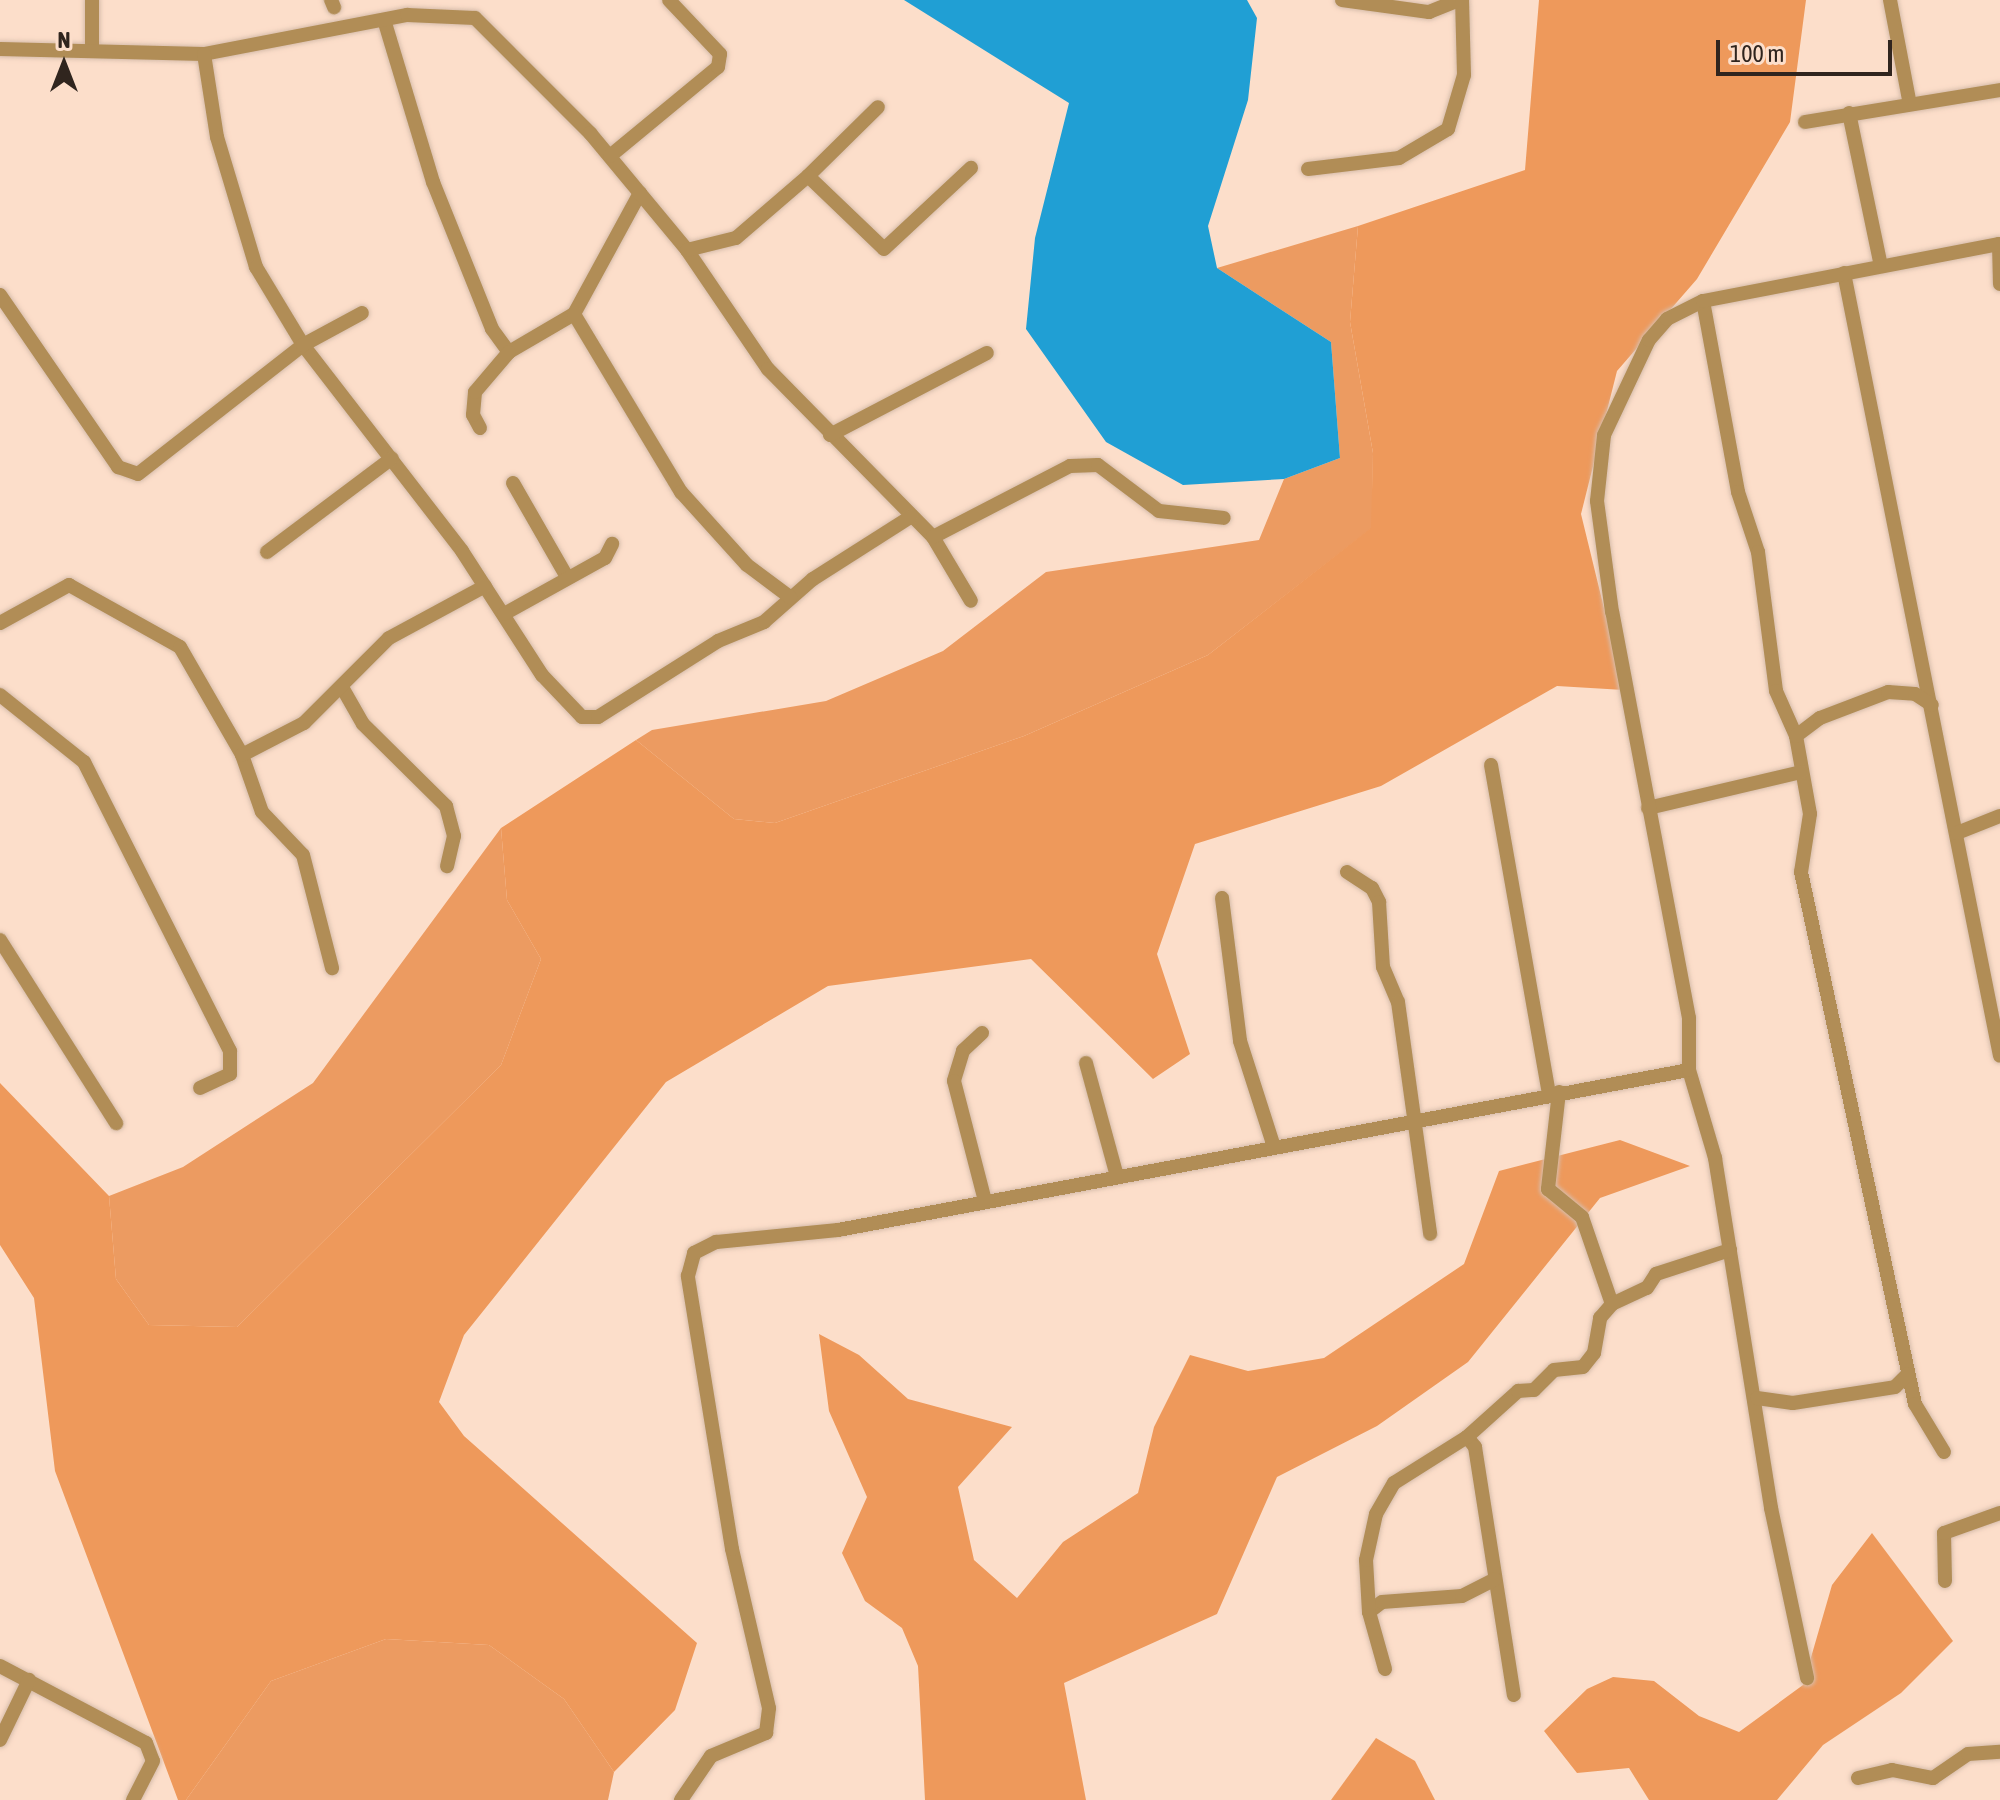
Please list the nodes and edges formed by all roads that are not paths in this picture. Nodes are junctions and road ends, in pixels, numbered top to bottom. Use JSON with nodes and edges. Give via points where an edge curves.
{"nodes":[{"id":1,"x":92,"y":0,"type":"edge"},
{"id":2,"x":669,"y":0,"type":"edge"},
{"id":3,"x":1342,"y":0,"type":"edge"},
{"id":4,"x":1460,"y":0,"type":"edge"},
{"id":5,"x":1890,"y":0,"type":"edge"},
{"id":6,"x":408,"y":8,"type":"edge"},
{"id":7,"x":385,"y":23,"type":"junction"},
{"id":8,"x":0,"y":49,"type":"edge"},
{"id":9,"x":92,"y":49,"type":"junction"},
{"id":10,"x":204,"y":54,"type":"junction"},
{"id":11,"x":2000,"y":90,"type":"edge"},
{"id":12,"x":1909,"y":100,"type":"junction"},
{"id":13,"x":878,"y":107,"type":"dead end"},
{"id":14,"x":1849,"y":113,"type":"junction"},
{"id":15,"x":1805,"y":122,"type":"dead end"},
{"id":16,"x":610,"y":156,"type":"junction"},
{"id":17,"x":971,"y":168,"type":"dead end"},
{"id":18,"x":1308,"y":169,"type":"dead end"},
{"id":19,"x":808,"y":176,"type":"junction"},
{"id":20,"x":640,"y":193,"type":"junction"},
{"id":21,"x":1999,"y":244,"type":"edge"},
{"id":22,"x":687,"y":250,"type":"junction"},
{"id":23,"x":1881,"y":266,"type":"junction"},
{"id":24,"x":1844,"y":273,"type":"junction"},
{"id":25,"x":2000,"y":284,"type":"edge"},
{"id":26,"x":0,"y":295,"type":"edge"},
{"id":27,"x":1703,"y":301,"type":"junction"},
{"id":28,"x":362,"y":313,"type":"dead end"},
{"id":29,"x":574,"y":314,"type":"junction"},
{"id":30,"x":303,"y":345,"type":"junction"},
{"id":31,"x":509,"y":352,"type":"junction"},
{"id":32,"x":987,"y":353,"type":"dead end"},
{"id":33,"x":480,"y":428,"type":"dead end"},
{"id":34,"x":830,"y":435,"type":"junction"},
{"id":35,"x":392,"y":458,"type":"junction"},
{"id":36,"x":513,"y":483,"type":"dead end"},
{"id":37,"x":912,"y":516,"type":"junction"},
{"id":38,"x":1224,"y":518,"type":"dead end"},
{"id":39,"x":933,"y":537,"type":"junction"},
{"id":40,"x":612,"y":544,"type":"dead end"},
{"id":41,"x":267,"y":552,"type":"dead end"},
{"id":42,"x":566,"y":575,"type":"junction"},
{"id":43,"x":485,"y":586,"type":"junction"},
{"id":44,"x":790,"y":597,"type":"junction"},
{"id":45,"x":971,"y":601,"type":"dead end"},
{"id":46,"x":504,"y":614,"type":"junction"},
{"id":47,"x":0,"y":623,"type":"edge"},
{"id":48,"x":0,"y":695,"type":"edge"},
{"id":49,"x":340,"y":697,"type":"junction"},
{"id":50,"x":1932,"y":705,"type":"junction"},
{"id":51,"x":1796,"y":736,"type":"junction"},
{"id":52,"x":242,"y":755,"type":"junction"},
{"id":53,"x":1491,"y":765,"type":"dead end"},
{"id":54,"x":1801,"y":772,"type":"junction"},
{"id":55,"x":1648,"y":808,"type":"junction"},
{"id":56,"x":2000,"y":816,"type":"edge"},
{"id":57,"x":1957,"y":833,"type":"junction"},
{"id":58,"x":447,"y":866,"type":"dead end"},
{"id":59,"x":1347,"y":872,"type":"dead end"},
{"id":60,"x":1222,"y":898,"type":"dead end"},
{"id":61,"x":0,"y":940,"type":"edge"},
{"id":62,"x":332,"y":968,"type":"dead end"},
{"id":63,"x":982,"y":1033,"type":"dead end"},
{"id":64,"x":2000,"y":1056,"type":"edge"},
{"id":65,"x":1086,"y":1063,"type":"dead end"},
{"id":66,"x":1689,"y":1070,"type":"junction"},
{"id":67,"x":200,"y":1088,"type":"dead end"},
{"id":68,"x":1554,"y":1093,"type":"junction"},
{"id":69,"x":1413,"y":1118,"type":"junction"},
{"id":70,"x":116,"y":1123,"type":"dead end"},
{"id":71,"x":1273,"y":1144,"type":"junction"},
{"id":72,"x":1117,"y":1176,"type":"junction"},
{"id":73,"x":984,"y":1197,"type":"junction"},
{"id":74,"x":1430,"y":1234,"type":"dead end"},
{"id":75,"x":1730,"y":1250,"type":"junction"},
{"id":76,"x":1612,"y":1304,"type":"junction"},
{"id":77,"x":1908,"y":1374,"type":"junction"},
{"id":78,"x":1891,"y":1388,"type":"junction"},
{"id":79,"x":1757,"y":1398,"type":"junction"},
{"id":80,"x":1915,"y":1404,"type":"junction"},
{"id":81,"x":1467,"y":1437,"type":"junction"},
{"id":82,"x":1944,"y":1452,"type":"dead end"},
{"id":83,"x":2000,"y":1513,"type":"edge"},
{"id":84,"x":1495,"y":1579,"type":"junction"},
{"id":85,"x":1945,"y":1581,"type":"dead end"},
{"id":86,"x":1369,"y":1612,"type":"junction"},
{"id":87,"x":0,"y":1666,"type":"edge"},
{"id":88,"x":1385,"y":1669,"type":"dead end"},
{"id":89,"x":1807,"y":1678,"type":"dead end"},
{"id":90,"x":29,"y":1680,"type":"junction"},
{"id":91,"x":1514,"y":1695,"type":"dead end"},
{"id":92,"x":0,"y":1740,"type":"edge"},
{"id":93,"x":2000,"y":1752,"type":"edge"},
{"id":94,"x":1858,"y":1778,"type":"dead end"},
{"id":95,"x":133,"y":1800,"type":"edge"},
{"id":96,"x":681,"y":1800,"type":"edge"}],
"edges":[{"from":1,"to":9,"type":"street"},
{"from":2,"to":16,"type":"street","via":[[720,54],[718,67]]},
{"from":3,"to":4,"type":"street","via":[[1429,12]]},
{"from":4,"to":18,"type":"street","via":[[1464,75],[1448,129],[1399,158]]},
{"from":5,"to":12,"type":"street"},
{"from":6,"to":7,"type":"street"},
{"from":6,"to":16,"type":"street","via":[[475,18]]},
{"from":7,"to":10,"type":"street"},
{"from":7,"to":31,"type":"street","via":[[433,182],[492,329]]},
{"from":8,"to":9,"type":"street"},
{"from":9,"to":10,"type":"street"},
{"from":10,"to":30,"type":"street","via":[[217,137],[246,242]]},
{"from":11,"to":12,"type":"street"},
{"from":12,"to":14,"type":"street"},
{"from":13,"to":19,"type":"street"},
{"from":14,"to":15,"type":"street"},
{"from":14,"to":23,"type":"street"},
{"from":16,"to":20,"type":"street"},
{"from":17,"to":19,"type":"street","via":[[884,249]]},
{"from":19,"to":22,"type":"street","via":[[736,238]]},
{"from":20,"to":22,"type":"street"},
{"from":20,"to":29,"type":"street"},
{"from":21,"to":23,"type":"street"},
{"from":21,"to":25,"type":"street"},
{"from":22,"to":34,"type":"street","via":[[768,369]]},
{"from":23,"to":24,"type":"street"},
{"from":24,"to":27,"type":"street"},
{"from":24,"to":50,"type":"street"},
{"from":26,"to":30,"type":"street","via":[[127,473],[149,470]]},
{"from":27,"to":51,"type":"street","via":[[1738,492],[1758,552],[1776,691]]},
{"from":27,"to":55,"type":"street","via":[[1667,319],[1649,340],[1604,435],[1597,501]]},
{"from":28,"to":30,"type":"street"},
{"from":29,"to":31,"type":"street"},
{"from":29,"to":44,"type":"street","via":[[681,492],[747,565]]},
{"from":30,"to":35,"type":"street"},
{"from":31,"to":33,"type":"street","via":[[475,392],[473,415]]},
{"from":32,"to":34,"type":"street"},
{"from":34,"to":37,"type":"street"},
{"from":35,"to":41,"type":"street"},
{"from":35,"to":43,"type":"street"},
{"from":36,"to":42,"type":"street"},
{"from":37,"to":39,"type":"street"},
{"from":37,"to":44,"type":"street"},
{"from":38,"to":39,"type":"street","via":[[1159,511],[1098,465],[1070,466]]},
{"from":39,"to":45,"type":"street"},
{"from":40,"to":42,"type":"street","via":[[605,558]]},
{"from":42,"to":46,"type":"street"},
{"from":43,"to":46,"type":"street"},
{"from":43,"to":49,"type":"street","via":[[389,638]]},
{"from":44,"to":46,"type":"street","via":[[764,622],[718,641],[591,719],[542,675]]},
{"from":47,"to":52,"type":"street","via":[[60,586],[85,590],[180,647]]},
{"from":48,"to":67,"type":"street","via":[[84,762],[230,1051],[230,1074]]},
{"from":49,"to":52,"type":"street","via":[[295,730]]},
{"from":49,"to":58,"type":"street","via":[[446,806],[454,836]]},
{"from":50,"to":51,"type":"street","via":[[1915,694],[1888,692],[1820,718]]},
{"from":50,"to":57,"type":"street"},
{"from":51,"to":54,"type":"street"},
{"from":52,"to":62,"type":"street","via":[[262,812],[303,855]]},
{"from":53,"to":68,"type":"street"},
{"from":54,"to":55,"type":"street"},
{"from":54,"to":77,"type":"street","via":[[1810,814],[1801,872]]},
{"from":55,"to":66,"type":"street","via":[[1689,1018]]},
{"from":56,"to":57,"type":"street"},
{"from":57,"to":64,"type":"street"},
{"from":59,"to":69,"type":"street","via":[[1372,888],[1379,902],[1383,967],[1398,1002]]},
{"from":60,"to":71,"type":"street","via":[[1240,1041]]},
{"from":61,"to":70,"type":"street"},
{"from":63,"to":73,"type":"street","via":[[963,1051],[954,1081]]},
{"from":65,"to":72,"type":"street"},
{"from":66,"to":68,"type":"street"},
{"from":66,"to":75,"type":"street","via":[[1715,1158]]},
{"from":68,"to":69,"type":"street"},
{"from":68,"to":76,"type":"street","via":[[1548,1189],[1582,1217]]},
{"from":69,"to":71,"type":"street"},
{"from":69,"to":74,"type":"street"},
{"from":71,"to":72,"type":"street"},
{"from":72,"to":73,"type":"street"},
{"from":73,"to":96,"type":"street","via":[[838,1230],[716,1242],[694,1253],[688,1276],[732,1549],[769,1708],[766,1733],[711,1756]]},
{"from":75,"to":76,"type":"street","via":[[1656,1274],[1647,1288]]},
{"from":75,"to":79,"type":"street"},
{"from":76,"to":81,"type":"street","via":[[1600,1318],[1594,1353],[1583,1367],[1554,1370],[1534,1390],[1518,1391]]},
{"from":77,"to":78,"type":"street"},
{"from":77,"to":80,"type":"street"},
{"from":78,"to":79,"type":"street","via":[[1793,1403]]},
{"from":78,"to":80,"type":"street"},
{"from":79,"to":89,"type":"street"},
{"from":80,"to":82,"type":"street"},
{"from":81,"to":84,"type":"street","via":[[1475,1447]]},
{"from":81,"to":86,"type":"street","via":[[1405,1471],[1386,1496],[1369,1537]]},
{"from":83,"to":85,"type":"street","via":[[1944,1533]]},
{"from":84,"to":86,"type":"street","via":[[1462,1596],[1382,1602]]},
{"from":84,"to":91,"type":"street"},
{"from":86,"to":88,"type":"street"},
{"from":87,"to":90,"type":"street"},
{"from":90,"to":92,"type":"street"},
{"from":90,"to":95,"type":"street","via":[[146,1743],[153,1761]]},
{"from":93,"to":94,"type":"street","via":[[1968,1754],[1933,1778],[1892,1770]]}]}
